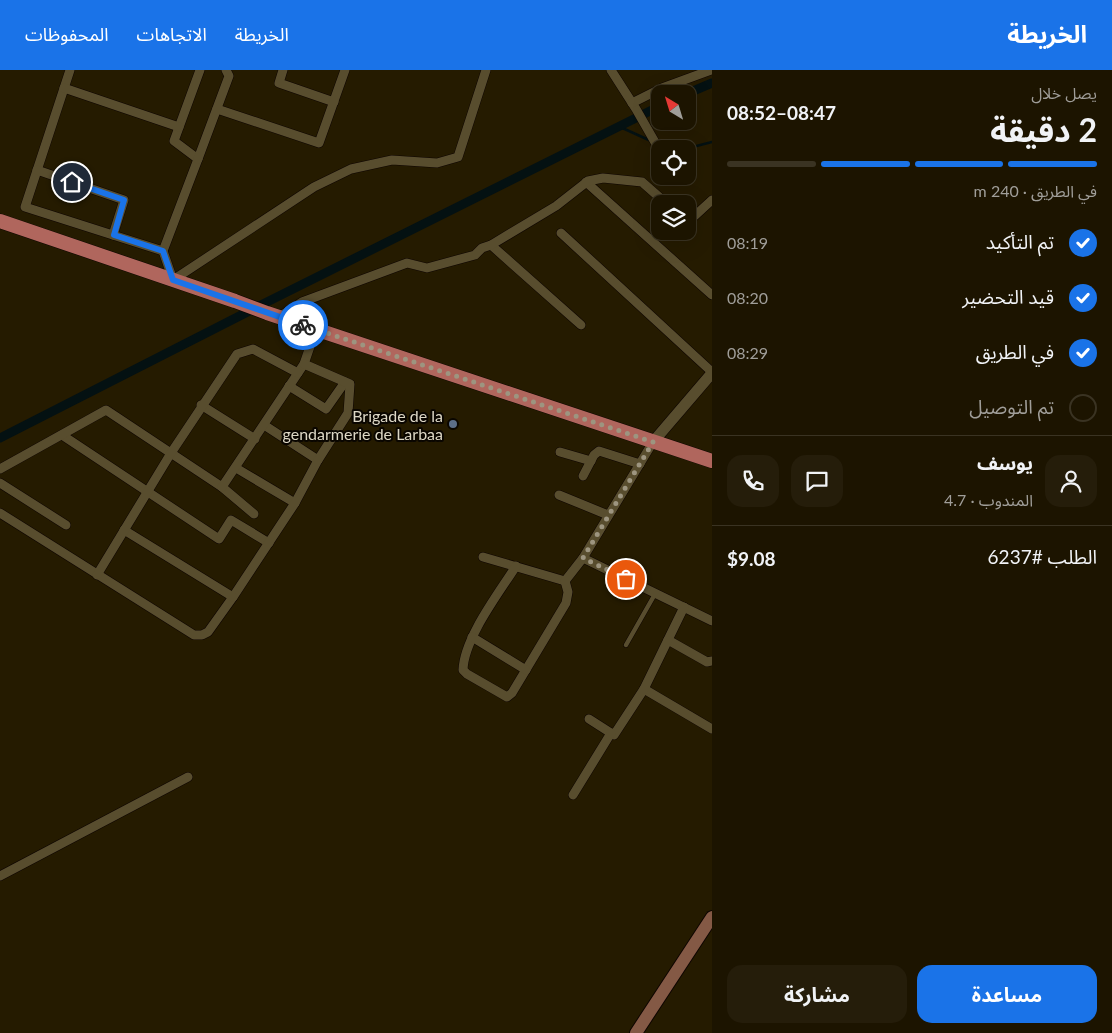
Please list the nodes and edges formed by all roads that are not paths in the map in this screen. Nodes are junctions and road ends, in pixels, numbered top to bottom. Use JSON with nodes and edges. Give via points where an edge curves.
{"nodes":[{"id":1,"x":70,"y":70,"type":"edge"},
{"id":2,"x":200,"y":70,"type":"edge"},
{"id":3,"x":226,"y":70,"type":"edge"},
{"id":4,"x":283,"y":70,"type":"edge"},
{"id":5,"x":345,"y":70,"type":"edge"},
{"id":6,"x":486,"y":70,"type":"edge"},
{"id":7,"x":711,"y":70,"type":"edge"},
{"id":8,"x":615,"y":71,"type":"edge"},
{"id":9,"x":64,"y":88,"type":"junction"},
{"id":10,"x":334,"y":102,"type":"junction"},
{"id":11,"x":634,"y":106,"type":"junction"},
{"id":12,"x":217,"y":109,"type":"junction"},
{"id":13,"x":179,"y":127,"type":"junction"},
{"id":14,"x":654,"y":140,"type":"edge"},
{"id":15,"x":198,"y":159,"type":"junction"},
{"id":16,"x":37,"y":170,"type":"junction"},
{"id":17,"x":586,"y":182,"type":"junction"},
{"id":18,"x":657,"y":195,"type":"edge"},
{"id":19,"x":712,"y":200,"type":"edge"},
{"id":20,"x":708,"y":210,"type":"edge"},
{"id":21,"x":696,"y":217,"type":"edge"},
{"id":22,"x":0,"y":221,"type":"edge"},
{"id":23,"x":561,"y":233,"type":"dead end"},
{"id":24,"x":114,"y":235,"type":"junction"},
{"id":25,"x":491,"y":245,"type":"junction"},
{"id":26,"x":163,"y":251,"type":"junction"},
{"id":27,"x":173,"y":280,"type":"junction"},
{"id":28,"x":712,"y":295,"type":"edge"},
{"id":29,"x":273,"y":315,"type":"junction"},
{"id":30,"x":581,"y":325,"type":"dead end"},
{"id":31,"x":316,"y":330,"type":"junction"},
{"id":32,"x":304,"y":364,"type":"junction"},
{"id":33,"x":298,"y":373,"type":"junction"},
{"id":34,"x":712,"y":374,"type":"edge"},
{"id":35,"x":345,"y":382,"type":"junction"},
{"id":36,"x":289,"y":386,"type":"junction"},
{"id":37,"x":201,"y":405,"type":"junction"},
{"id":38,"x":264,"y":425,"type":"junction"},
{"id":39,"x":62,"y":435,"type":"junction"},
{"id":40,"x":255,"y":439,"type":"junction"},
{"id":41,"x":653,"y":442,"type":"junction"},
{"id":42,"x":560,"y":452,"type":"dead end"},
{"id":43,"x":171,"y":453,"type":"junction"},
{"id":44,"x":318,"y":460,"type":"junction"},
{"id":45,"x":591,"y":461,"type":"junction"},
{"id":46,"x":712,"y":461,"type":"edge"},
{"id":47,"x":640,"y":464,"type":"junction"},
{"id":48,"x":236,"y":468,"type":"junction"},
{"id":49,"x":0,"y":469,"type":"edge"},
{"id":50,"x":583,"y":476,"type":"dead end"},
{"id":51,"x":0,"y":483,"type":"edge"},
{"id":52,"x":222,"y":487,"type":"junction"},
{"id":53,"x":147,"y":492,"type":"junction"},
{"id":54,"x":559,"y":495,"type":"dead end"},
{"id":55,"x":295,"y":503,"type":"junction"},
{"id":56,"x":0,"y":514,"type":"edge"},
{"id":57,"x":254,"y":514,"type":"dead end"},
{"id":58,"x":608,"y":515,"type":"junction"},
{"id":59,"x":66,"y":525,"type":"dead end"},
{"id":60,"x":124,"y":530,"type":"junction"},
{"id":61,"x":269,"y":543,"type":"junction"},
{"id":62,"x":483,"y":557,"type":"dead end"},
{"id":63,"x":583,"y":558,"type":"junction"},
{"id":64,"x":516,"y":566,"type":"junction"},
{"id":65,"x":97,"y":575,"type":"junction"},
{"id":66,"x":565,"y":581,"type":"junction"},
{"id":67,"x":656,"y":593,"type":"junction"},
{"id":68,"x":233,"y":597,"type":"junction"},
{"id":69,"x":684,"y":607,"type":"junction"},
{"id":70,"x":712,"y":621,"type":"edge"},
{"id":71,"x":472,"y":637,"type":"junction"},
{"id":72,"x":668,"y":640,"type":"junction"},
{"id":73,"x":626,"y":645,"type":"dead end"},
{"id":74,"x":712,"y":661,"type":"edge"},
{"id":75,"x":526,"y":670,"type":"junction"},
{"id":76,"x":644,"y":689,"type":"junction"},
{"id":77,"x":589,"y":719,"type":"dead end"},
{"id":78,"x":712,"y":728,"type":"edge"},
{"id":79,"x":611,"y":733,"type":"junction"},
{"id":80,"x":188,"y":777,"type":"dead end"},
{"id":81,"x":573,"y":795,"type":"dead end"},
{"id":82,"x":0,"y":876,"type":"edge"},
{"id":83,"x":712,"y":918,"type":"edge"},
{"id":84,"x":636,"y":1033,"type":"edge"}],
"edges":[{"from":1,"to":9,"type":"street"},
{"from":2,"to":13,"type":"street"},
{"from":3,"to":12,"type":"street","via":[[229,76]]},
{"from":4,"to":10,"type":"street","via":[[278,83]]},
{"from":5,"to":10,"type":"street"},
{"from":6,"to":27,"type":"street","via":[[458,157],[437,163],[392,160],[351,169],[314,187]]},
{"from":7,"to":11,"type":"street","via":[[662,88]]},
{"from":8,"to":11,"type":"street"},
{"from":9,"to":13,"type":"street"},
{"from":9,"to":16,"type":"street"},
{"from":10,"to":12,"type":"street","via":[[320,143]]},
{"from":11,"to":14,"type":"street"},
{"from":12,"to":15,"type":"street"},
{"from":13,"to":15,"type":"street","via":[[174,141]]},
{"from":15,"to":26,"type":"street"},
{"from":16,"to":24,"type":"street","via":[[124,200]]},
{"from":16,"to":24,"type":"street","via":[[25,207]]},
{"from":17,"to":18,"type":"street","via":[[603,178],[642,182]]},
{"from":17,"to":25,"type":"street","via":[[556,206]]},
{"from":17,"to":28,"type":"street"},
{"from":19,"to":20,"type":"street"},
{"from":20,"to":21,"type":"street"},
{"from":22,"to":27,"type":"main road"},
{"from":23,"to":34,"type":"street"},
{"from":24,"to":26,"type":"street"},
{"from":25,"to":29,"type":"street","via":[[475,255],[428,268],[407,263]]},
{"from":25,"to":30,"type":"street"},
{"from":26,"to":27,"type":"street"},
{"from":27,"to":29,"type":"main road"},
{"from":29,"to":31,"type":"main road"},
{"from":31,"to":32,"type":"street"},
{"from":31,"to":41,"type":"main road"},
{"from":32,"to":33,"type":"street"},
{"from":32,"to":35,"type":"street"},
{"from":33,"to":36,"type":"street"},
{"from":33,"to":37,"type":"street","via":[[254,349],[237,354]]},
{"from":34,"to":41,"type":"street"},
{"from":35,"to":36,"type":"street","via":[[326,409]]},
{"from":35,"to":44,"type":"street","via":[[350,384],[348,413]]},
{"from":36,"to":38,"type":"street"},
{"from":37,"to":40,"type":"street"},
{"from":37,"to":43,"type":"street"},
{"from":38,"to":40,"type":"street"},
{"from":38,"to":44,"type":"street"},
{"from":39,"to":43,"type":"street","via":[[106,410]]},
{"from":39,"to":49,"type":"street"},
{"from":39,"to":53,"type":"street"},
{"from":40,"to":48,"type":"street"},
{"from":41,"to":46,"type":"main road"},
{"from":41,"to":47,"type":"street"},
{"from":42,"to":45,"type":"street"},
{"from":43,"to":52,"type":"street"},
{"from":43,"to":53,"type":"street"},
{"from":44,"to":55,"type":"street"},
{"from":45,"to":47,"type":"street","via":[[599,451]]},
{"from":45,"to":50,"type":"street"},
{"from":47,"to":58,"type":"street"},
{"from":48,"to":52,"type":"street"},
{"from":48,"to":55,"type":"street"},
{"from":51,"to":59,"type":"street"},
{"from":52,"to":57,"type":"street"},
{"from":53,"to":60,"type":"street"},
{"from":53,"to":61,"type":"street","via":[[219,539],[231,520]]},
{"from":54,"to":58,"type":"street"},
{"from":55,"to":61,"type":"street"},
{"from":56,"to":65,"type":"street"},
{"from":58,"to":63,"type":"street"},
{"from":60,"to":65,"type":"street"},
{"from":60,"to":68,"type":"street"},
{"from":61,"to":68,"type":"street"},
{"from":62,"to":64,"type":"street"},
{"from":63,"to":66,"type":"street"},
{"from":63,"to":67,"type":"street"},
{"from":64,"to":66,"type":"street"},
{"from":64,"to":71,"type":"street"},
{"from":65,"to":68,"type":"street","via":[[194,635],[208,632]]},
{"from":66,"to":75,"type":"street","via":[[566,603]]},
{"from":67,"to":69,"type":"street"},
{"from":67,"to":73,"type":"lane"},
{"from":69,"to":70,"type":"street"},
{"from":69,"to":72,"type":"street"},
{"from":71,"to":75,"type":"street"},
{"from":71,"to":75,"type":"street","via":[[462,670],[467,674],[507,698]]},
{"from":72,"to":74,"type":"street","via":[[707,662]]},
{"from":72,"to":76,"type":"street"},
{"from":76,"to":78,"type":"street"},
{"from":76,"to":79,"type":"street","via":[[614,735]]},
{"from":77,"to":79,"type":"street"},
{"from":79,"to":81,"type":"street"},
{"from":80,"to":82,"type":"street"},
{"from":83,"to":84,"type":"main road"}]}
